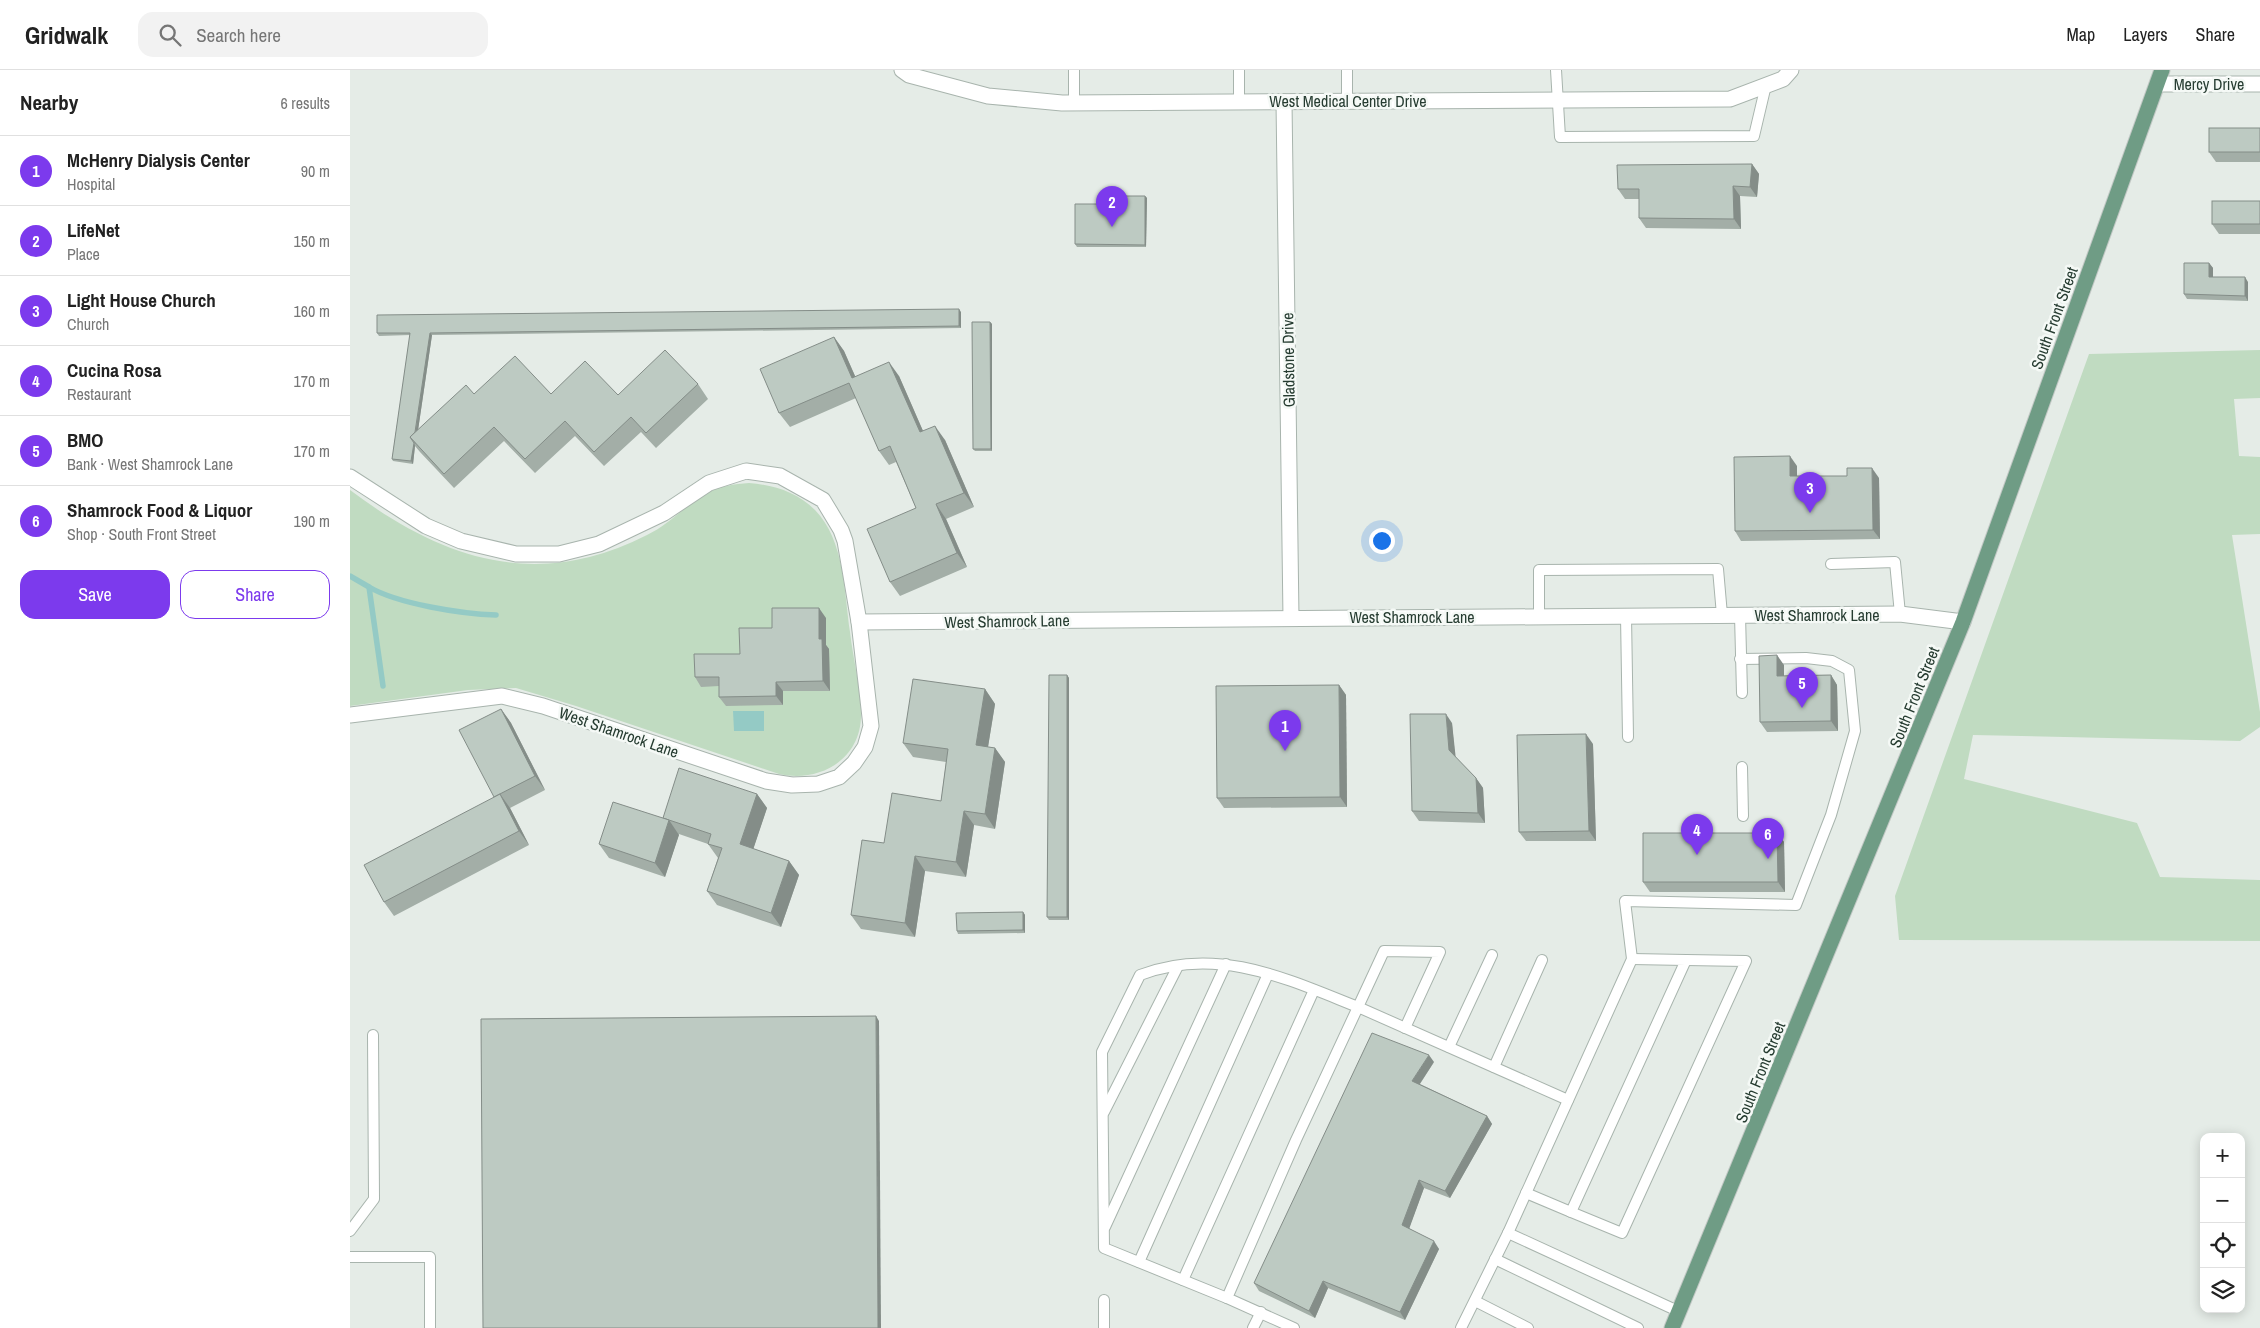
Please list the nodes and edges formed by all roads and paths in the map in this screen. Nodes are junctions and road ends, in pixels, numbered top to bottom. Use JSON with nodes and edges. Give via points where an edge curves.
{"nodes":[{"id":1,"x":902,"y":70,"type":"edge"},
{"id":2,"x":1074,"y":70,"type":"edge"},
{"id":3,"x":1238,"y":70,"type":"edge"},
{"id":4,"x":1347,"y":70,"type":"edge"},
{"id":5,"x":1556,"y":70,"type":"edge"},
{"id":6,"x":1790,"y":70,"type":"edge"},
{"id":7,"x":2160,"y":77,"type":"edge"},
{"id":8,"x":2260,"y":84,"type":"edge"},
{"id":9,"x":1766,"y":85,"type":"junction"},
{"id":10,"x":1558,"y":100,"type":"junction"},
{"id":11,"x":1347,"y":101,"type":"junction"},
{"id":12,"x":1239,"y":102,"type":"junction"},
{"id":13,"x":1284,"y":102,"type":"junction"},
{"id":14,"x":1074,"y":103,"type":"junction"},
{"id":15,"x":350,"y":477,"type":"edge"},
{"id":16,"x":1831,"y":564,"type":"dead end"},
{"id":17,"x":1900,"y":614,"type":"junction"},
{"id":18,"x":1722,"y":615,"type":"junction"},
{"id":19,"x":1740,"y":615,"type":"junction"},
{"id":20,"x":1539,"y":616,"type":"junction"},
{"id":21,"x":1626,"y":616,"type":"junction"},
{"id":22,"x":1291,"y":618,"type":"junction"},
{"id":23,"x":859,"y":622,"type":"junction"},
{"id":24,"x":1964,"y":622,"type":"junction"},
{"id":25,"x":1740,"y":659,"type":"junction"},
{"id":26,"x":1742,"y":693,"type":"dead end"},
{"id":27,"x":350,"y":715,"type":"edge"},
{"id":28,"x":1628,"y":737,"type":"dead end"},
{"id":29,"x":1742,"y":767,"type":"dead end"},
{"id":30,"x":1744,"y":816,"type":"dead end"},
{"id":31,"x":1492,"y":955,"type":"dead end"},
{"id":32,"x":1632,"y":959,"type":"junction"},
{"id":33,"x":1542,"y":960,"type":"dead end"},
{"id":34,"x":1686,"y":960,"type":"junction"},
{"id":35,"x":1226,"y":964,"type":"junction"},
{"id":36,"x":1178,"y":966,"type":"junction"},
{"id":37,"x":1268,"y":974,"type":"junction"},
{"id":38,"x":1314,"y":990,"type":"junction"},
{"id":39,"x":1358,"y":1007,"type":"junction"},
{"id":40,"x":1405,"y":1028,"type":"junction"},
{"id":41,"x":372,"y":1036,"type":"dead end"},
{"id":42,"x":1449,"y":1047,"type":"junction"},
{"id":43,"x":1494,"y":1067,"type":"junction"},
{"id":44,"x":1568,"y":1100,"type":"junction"},
{"id":45,"x":1102,"y":1115,"type":"junction"},
{"id":46,"x":1526,"y":1193,"type":"junction"},
{"id":47,"x":1571,"y":1212,"type":"junction"},
{"id":48,"x":1104,"y":1229,"type":"junction"},
{"id":49,"x":350,"y":1231,"type":"edge"},
{"id":50,"x":1508,"y":1233,"type":"junction"},
{"id":51,"x":350,"y":1257,"type":"edge"},
{"id":52,"x":1496,"y":1259,"type":"junction"},
{"id":53,"x":1139,"y":1262,"type":"junction"},
{"id":54,"x":1182,"y":1280,"type":"junction"},
{"id":55,"x":1227,"y":1298,"type":"junction"},
{"id":56,"x":1104,"y":1300,"type":"dead end"},
{"id":57,"x":1475,"y":1301,"type":"junction"},
{"id":58,"x":1261,"y":1312,"type":"junction"},
{"id":59,"x":1680,"y":1312,"type":"junction"},
{"id":60,"x":1525,"y":1327,"type":"edge"},
{"id":61,"x":430,"y":1328,"type":"edge"},
{"id":62,"x":1104,"y":1328,"type":"edge"},
{"id":63,"x":1253,"y":1328,"type":"edge"},
{"id":64,"x":1294,"y":1328,"type":"edge"},
{"id":65,"x":1461,"y":1328,"type":"edge"},
{"id":66,"x":1638,"y":1328,"type":"edge"},
{"id":67,"x":1672,"y":1328,"type":"edge"}],
"edges":[{"from":1,"to":14,"type":"street","name":"West Medical Center Drive","via":[[909,75],[988,96]]},
{"from":2,"to":14,"type":"lane"},
{"from":3,"to":12,"type":"lane"},
{"from":4,"to":11,"type":"lane"},
{"from":5,"to":10,"type":"lane"},
{"from":6,"to":9,"type":"street","name":"West Medical Center Drive","via":[[1783,80]]},
{"from":7,"to":8,"type":"street","name":"Mercy Drive"},
{"from":7,"to":24,"type":"main road","name":"South Front Street"},
{"from":9,"to":10,"type":"street","name":"West Medical Center Drive","via":[[1730,99]]},
{"from":9,"to":10,"type":"lane","via":[[1754,136],[1560,137]]},
{"from":10,"to":11,"type":"street","name":"West Medical Center Drive"},
{"from":11,"to":13,"type":"street","name":"West Medical Center Drive"},
{"from":12,"to":13,"type":"street","name":"West Medical Center Drive"},
{"from":12,"to":14,"type":"street","name":"West Medical Center Drive"},
{"from":13,"to":22,"type":"street","name":"Gladstone Drive"},
{"from":15,"to":23,"type":"street","name":"West Shamrock Lane","via":[[426,526],[461,540],[516,554],[559,554],[599,544],[664,513],[708,483],[746,471],[780,476],[823,500],[841,530]]},
{"from":16,"to":17,"type":"lane","via":[[1895,562]]},
{"from":17,"to":19,"type":"street","name":"West Shamrock Lane"},
{"from":17,"to":24,"type":"street","name":"West Shamrock Lane"},
{"from":18,"to":19,"type":"street","name":"West Shamrock Lane"},
{"from":18,"to":20,"type":"lane","via":[[1718,569],[1709,569],[1538,570]]},
{"from":18,"to":21,"type":"street","name":"West Shamrock Lane"},
{"from":19,"to":25,"type":"lane"},
{"from":20,"to":21,"type":"street","name":"West Shamrock Lane"},
{"from":20,"to":22,"type":"street","name":"West Shamrock Lane"},
{"from":21,"to":28,"type":"lane"},
{"from":22,"to":23,"type":"street","name":"West Shamrock Lane"},
{"from":23,"to":27,"type":"street","name":"West Shamrock Lane","via":[[871,726],[865,747],[854,764],[839,777],[818,784],[766,781],[543,706],[502,696]]},
{"from":24,"to":59,"type":"main road","name":"South Front Street"},
{"from":25,"to":26,"type":"lane"},
{"from":25,"to":32,"type":"lane","via":[[1823,660],[1849,670],[1855,731],[1831,815],[1796,904],[1625,901]]},
{"from":29,"to":30,"type":"lane"},
{"from":31,"to":42,"type":"lane"},
{"from":32,"to":34,"type":"lane"},
{"from":32,"to":44,"type":"lane"},
{"from":33,"to":43,"type":"lane"},
{"from":34,"to":47,"type":"lane"},
{"from":34,"to":47,"type":"lane","via":[[1746,961],[1622,1233]]},
{"from":35,"to":36,"type":"lane"},
{"from":35,"to":37,"type":"lane"},
{"from":35,"to":48,"type":"lane"},
{"from":36,"to":45,"type":"lane"},
{"from":36,"to":45,"type":"lane","via":[[1140,975],[1102,1052]]},
{"from":37,"to":38,"type":"lane"},
{"from":37,"to":53,"type":"lane"},
{"from":38,"to":39,"type":"lane"},
{"from":38,"to":54,"type":"lane"},
{"from":39,"to":40,"type":"lane"},
{"from":39,"to":40,"type":"lane","via":[[1384,951],[1440,952]]},
{"from":39,"to":55,"type":"lane"},
{"from":40,"to":42,"type":"lane"},
{"from":41,"to":49,"type":"lane","via":[[374,1199]]},
{"from":42,"to":43,"type":"lane"},
{"from":43,"to":44,"type":"lane"},
{"from":44,"to":46,"type":"lane"},
{"from":45,"to":48,"type":"lane"},
{"from":46,"to":47,"type":"lane"},
{"from":46,"to":50,"type":"lane"},
{"from":48,"to":53,"type":"lane","via":[[1104,1248]]},
{"from":50,"to":52,"type":"lane"},
{"from":50,"to":59,"type":"lane"},
{"from":51,"to":61,"type":"lane","via":[[430,1257]]},
{"from":52,"to":57,"type":"lane"},
{"from":52,"to":66,"type":"lane"},
{"from":53,"to":54,"type":"lane"},
{"from":54,"to":55,"type":"lane"},
{"from":55,"to":58,"type":"lane"},
{"from":56,"to":62,"type":"lane"},
{"from":57,"to":60,"type":"lane"},
{"from":57,"to":65,"type":"lane"},
{"from":58,"to":63,"type":"lane"},
{"from":58,"to":64,"type":"lane"},
{"from":59,"to":67,"type":"main road","name":"South Front Street"}]}
